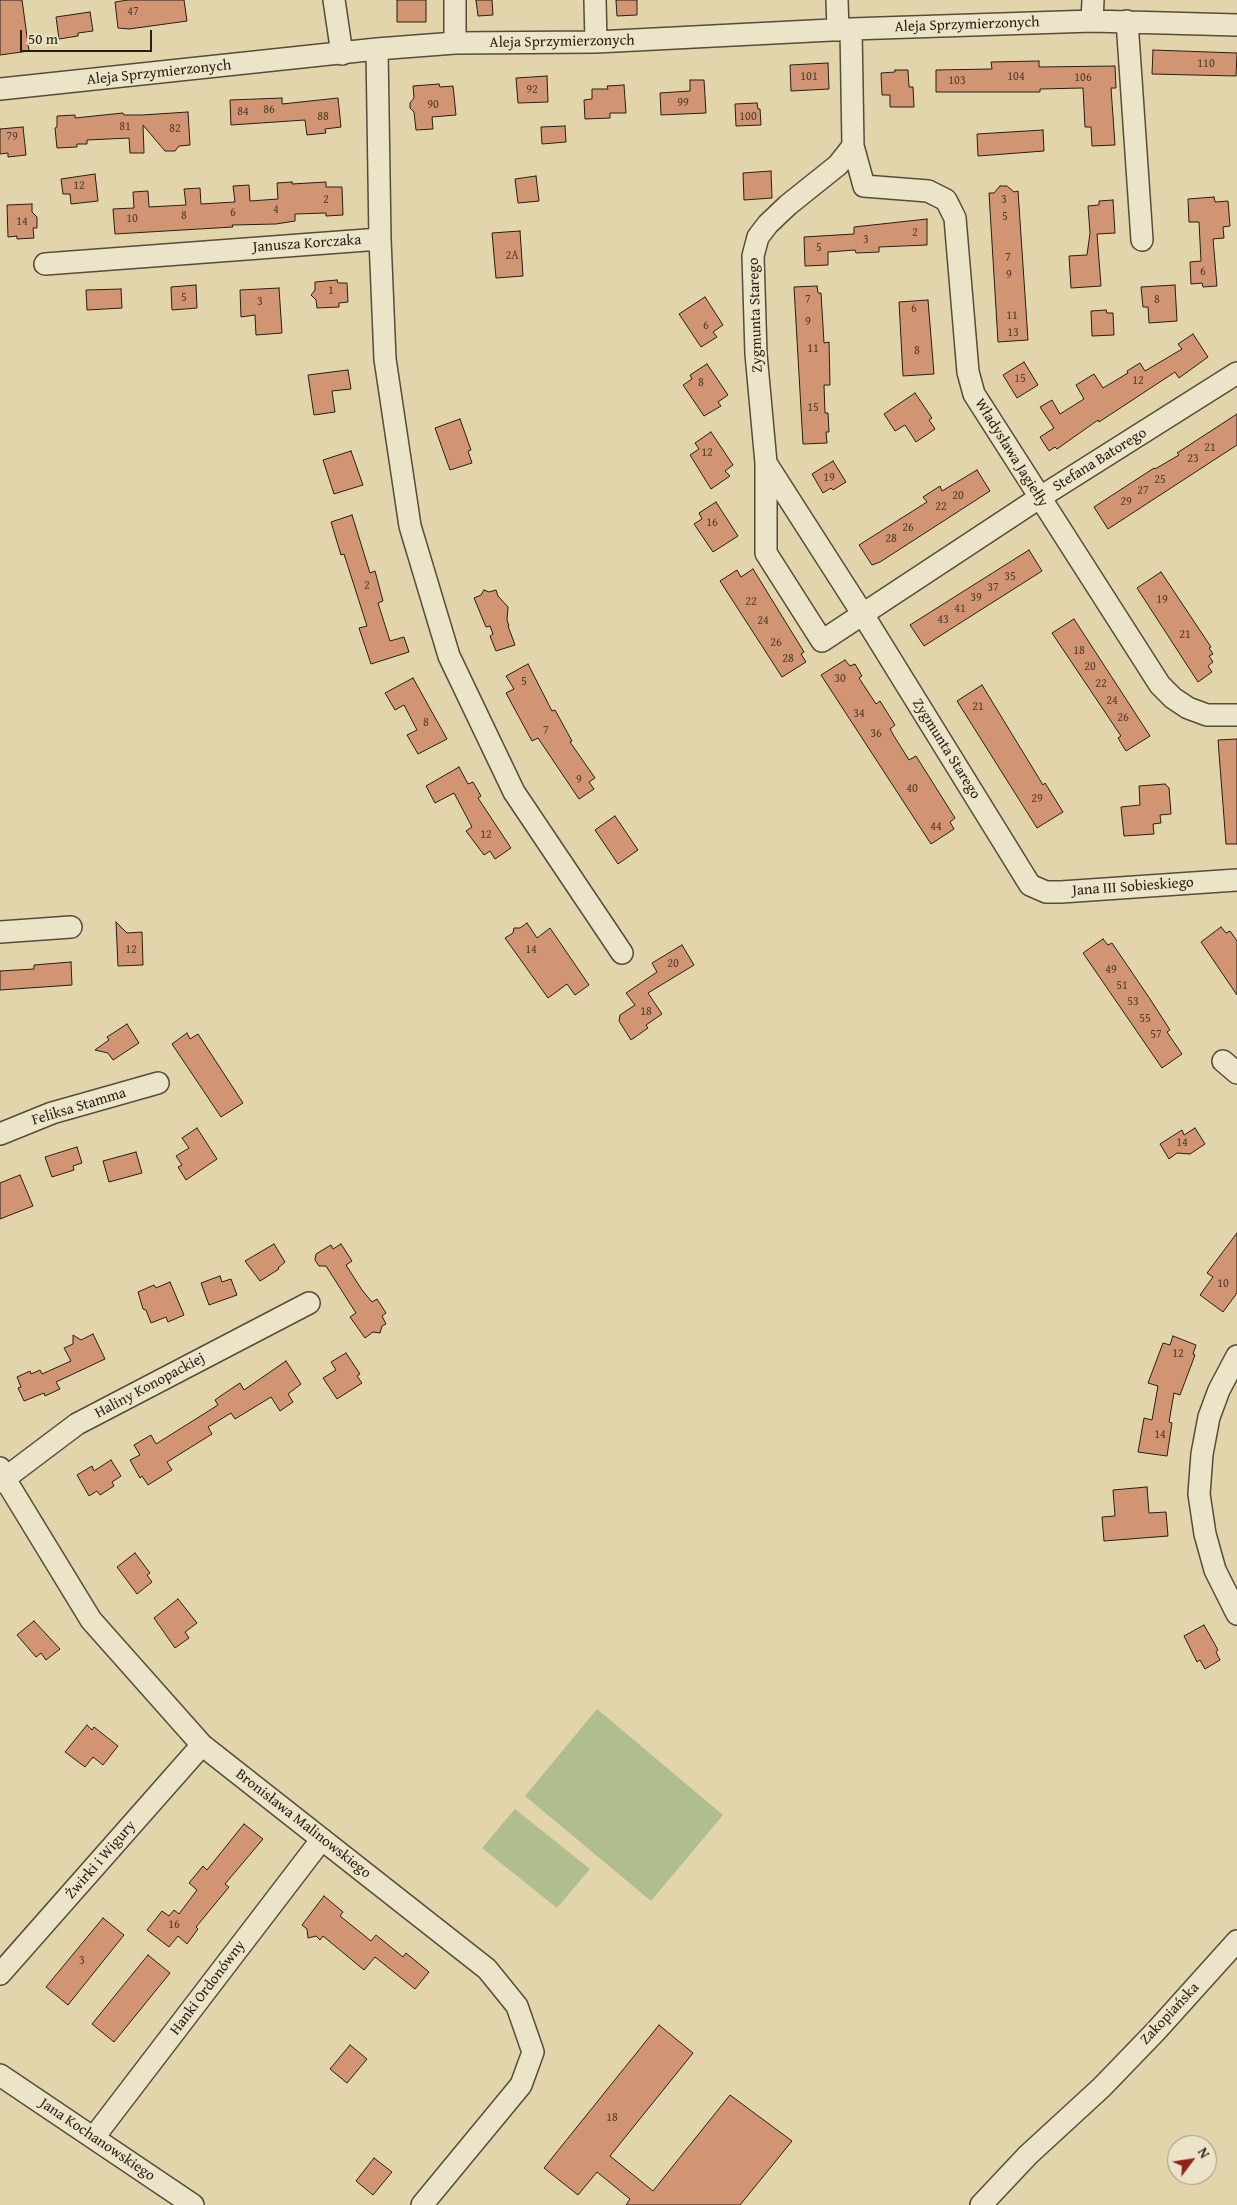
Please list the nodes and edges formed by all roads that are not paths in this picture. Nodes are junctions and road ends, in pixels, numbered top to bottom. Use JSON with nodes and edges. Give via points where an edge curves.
{"nodes":[{"id":1,"x":334,"y":0,"type":"edge"},
{"id":2,"x":455,"y":0,"type":"edge"},
{"id":3,"x":595,"y":0,"type":"edge"},
{"id":4,"x":837,"y":0,"type":"edge"},
{"id":5,"x":1093,"y":0,"type":"edge"},
{"id":6,"x":1092,"y":21,"type":"junction"},
{"id":7,"x":1127,"y":21,"type":"junction"},
{"id":8,"x":1237,"y":25,"type":"edge"},
{"id":9,"x":845,"y":29,"type":"junction"},
{"id":10,"x":596,"y":42,"type":"junction"},
{"id":11,"x":455,"y":44,"type":"junction"},
{"id":12,"x":377,"y":49,"type":"junction"},
{"id":13,"x":342,"y":54,"type":"junction"},
{"id":14,"x":0,"y":89,"type":"edge"},
{"id":15,"x":854,"y":146,"type":"junction"},
{"id":16,"x":380,"y":239,"type":"junction"},
{"id":17,"x":1142,"y":240,"type":"dead end"},
{"id":18,"x":45,"y":264,"type":"dead end"},
{"id":19,"x":1237,"y":373,"type":"edge"},
{"id":20,"x":766,"y":463,"type":"junction"},
{"id":21,"x":1039,"y":498,"type":"junction"},
{"id":22,"x":862,"y":612,"type":"junction"},
{"id":23,"x":1237,"y":715,"type":"edge"},
{"id":24,"x":1237,"y":880,"type":"edge"},
{"id":25,"x":1030,"y":885,"type":"joint"},
{"id":26,"x":71,"y":927,"type":"dead end"},
{"id":27,"x":0,"y":932,"type":"edge"},
{"id":28,"x":622,"y":953,"type":"dead end"},
{"id":29,"x":158,"y":1083,"type":"dead end"},
{"id":30,"x":0,"y":1134,"type":"edge"},
{"id":31,"x":309,"y":1303,"type":"dead end"},
{"id":32,"x":1237,"y":1356,"type":"edge"},
{"id":33,"x":2,"y":1476,"type":"edge"},
{"id":34,"x":1237,"y":1614,"type":"edge"},
{"id":35,"x":202,"y":1745,"type":"junction"},
{"id":36,"x":322,"y":1840,"type":"junction"},
{"id":37,"x":1237,"y":1941,"type":"edge"},
{"id":38,"x":0,"y":1974,"type":"edge"},
{"id":39,"x":0,"y":2076,"type":"edge"},
{"id":40,"x":94,"y":2137,"type":"junction"},
{"id":41,"x":193,"y":2205,"type":"edge"},
{"id":42,"x":422,"y":2205,"type":"edge"},
{"id":43,"x":981,"y":2205,"type":"edge"}],
"edges":[{"from":1,"to":13,"type":"street"},
{"from":2,"to":11,"type":"street"},
{"from":3,"to":10,"type":"street"},
{"from":4,"to":9,"type":"street"},
{"from":5,"to":6,"type":"street"},
{"from":6,"to":7,"type":"street","name":"Aleja Sprzymierzonych"},
{"from":6,"to":9,"type":"street","name":"Aleja Sprzymierzonych"},
{"from":7,"to":8,"type":"street","name":"Aleja Sprzymierzonych"},
{"from":7,"to":17,"type":"street"},
{"from":9,"to":10,"type":"street","name":"Aleja Sprzymierzonych"},
{"from":9,"to":15,"type":"street"},
{"from":10,"to":11,"type":"street","name":"Aleja Sprzymierzonych"},
{"from":11,"to":12,"type":"street","name":"Aleja Sprzymierzonych"},
{"from":12,"to":13,"type":"street","name":"Aleja Sprzymierzonych"},
{"from":12,"to":16,"type":"street","name":"Janusza Korczaka"},
{"from":13,"to":14,"type":"street","name":"Aleja Sprzymierzonych"},
{"from":15,"to":20,"type":"street","name":"Zygmunta Starego","via":[[838,165],[788,205],[758,237],[753,256],[756,354]]},
{"from":15,"to":21,"type":"street","name":"Władysława Jagiełły","via":[[864,186],[928,191],[946,200],[955,218],[968,372],[974,394]]},
{"from":16,"to":18,"type":"street","name":"Janusza Korczaka"},
{"from":16,"to":28,"type":"street","via":[[385,359],[410,526],[449,656],[514,792]]},
{"from":19,"to":21,"type":"street","name":"Stefana Batorego"},
{"from":20,"to":22,"type":"street","name":"Zygmunta Starego"},
{"from":20,"to":22,"type":"street","name":"Zygmunta Starego","via":[[766,554],[822,641]]},
{"from":21,"to":22,"type":"street","name":"Stefana Batorego"},
{"from":21,"to":23,"type":"street","name":"Władysława Jagiełły","via":[[1160,685],[1188,708],[1207,715]]},
{"from":22,"to":25,"type":"street","name":"Zygmunta Starego"},
{"from":24,"to":25,"type":"street","name":"Jana III Sobieskiego","via":[[1061,892],[1046,892]]},
{"from":26,"to":27,"type":"street"},
{"from":29,"to":30,"type":"street","name":"Feliksa Stamma","via":[[52,1114]]},
{"from":31,"to":33,"type":"street","name":"Haliny Konopackiej","via":[[77,1424]]},
{"from":32,"to":34,"type":"street","via":[[1209,1417],[1199,1494],[1215,1570]]},
{"from":33,"to":35,"type":"street","name":"Bronisława Malinowskiego","via":[[91,1620]]},
{"from":35,"to":36,"type":"street","name":"Bronisława Malinowskiego"},
{"from":35,"to":38,"type":"street","name":"Żwirki i Wigury"},
{"from":36,"to":40,"type":"street","name":"Hanki Ordonówny"},
{"from":36,"to":42,"type":"street","name":"Bronisława Malinowskiego","via":[[487,1969],[517,2006],[533,2052],[521,2085]]},
{"from":37,"to":43,"type":"street","name":"Zakopiańska","via":[[1102,2087],[1028,2155]]},
{"from":39,"to":40,"type":"street","name":"Jana Kochanowskiego"},
{"from":40,"to":41,"type":"street","name":"Jana Kochanowskiego"}]}
